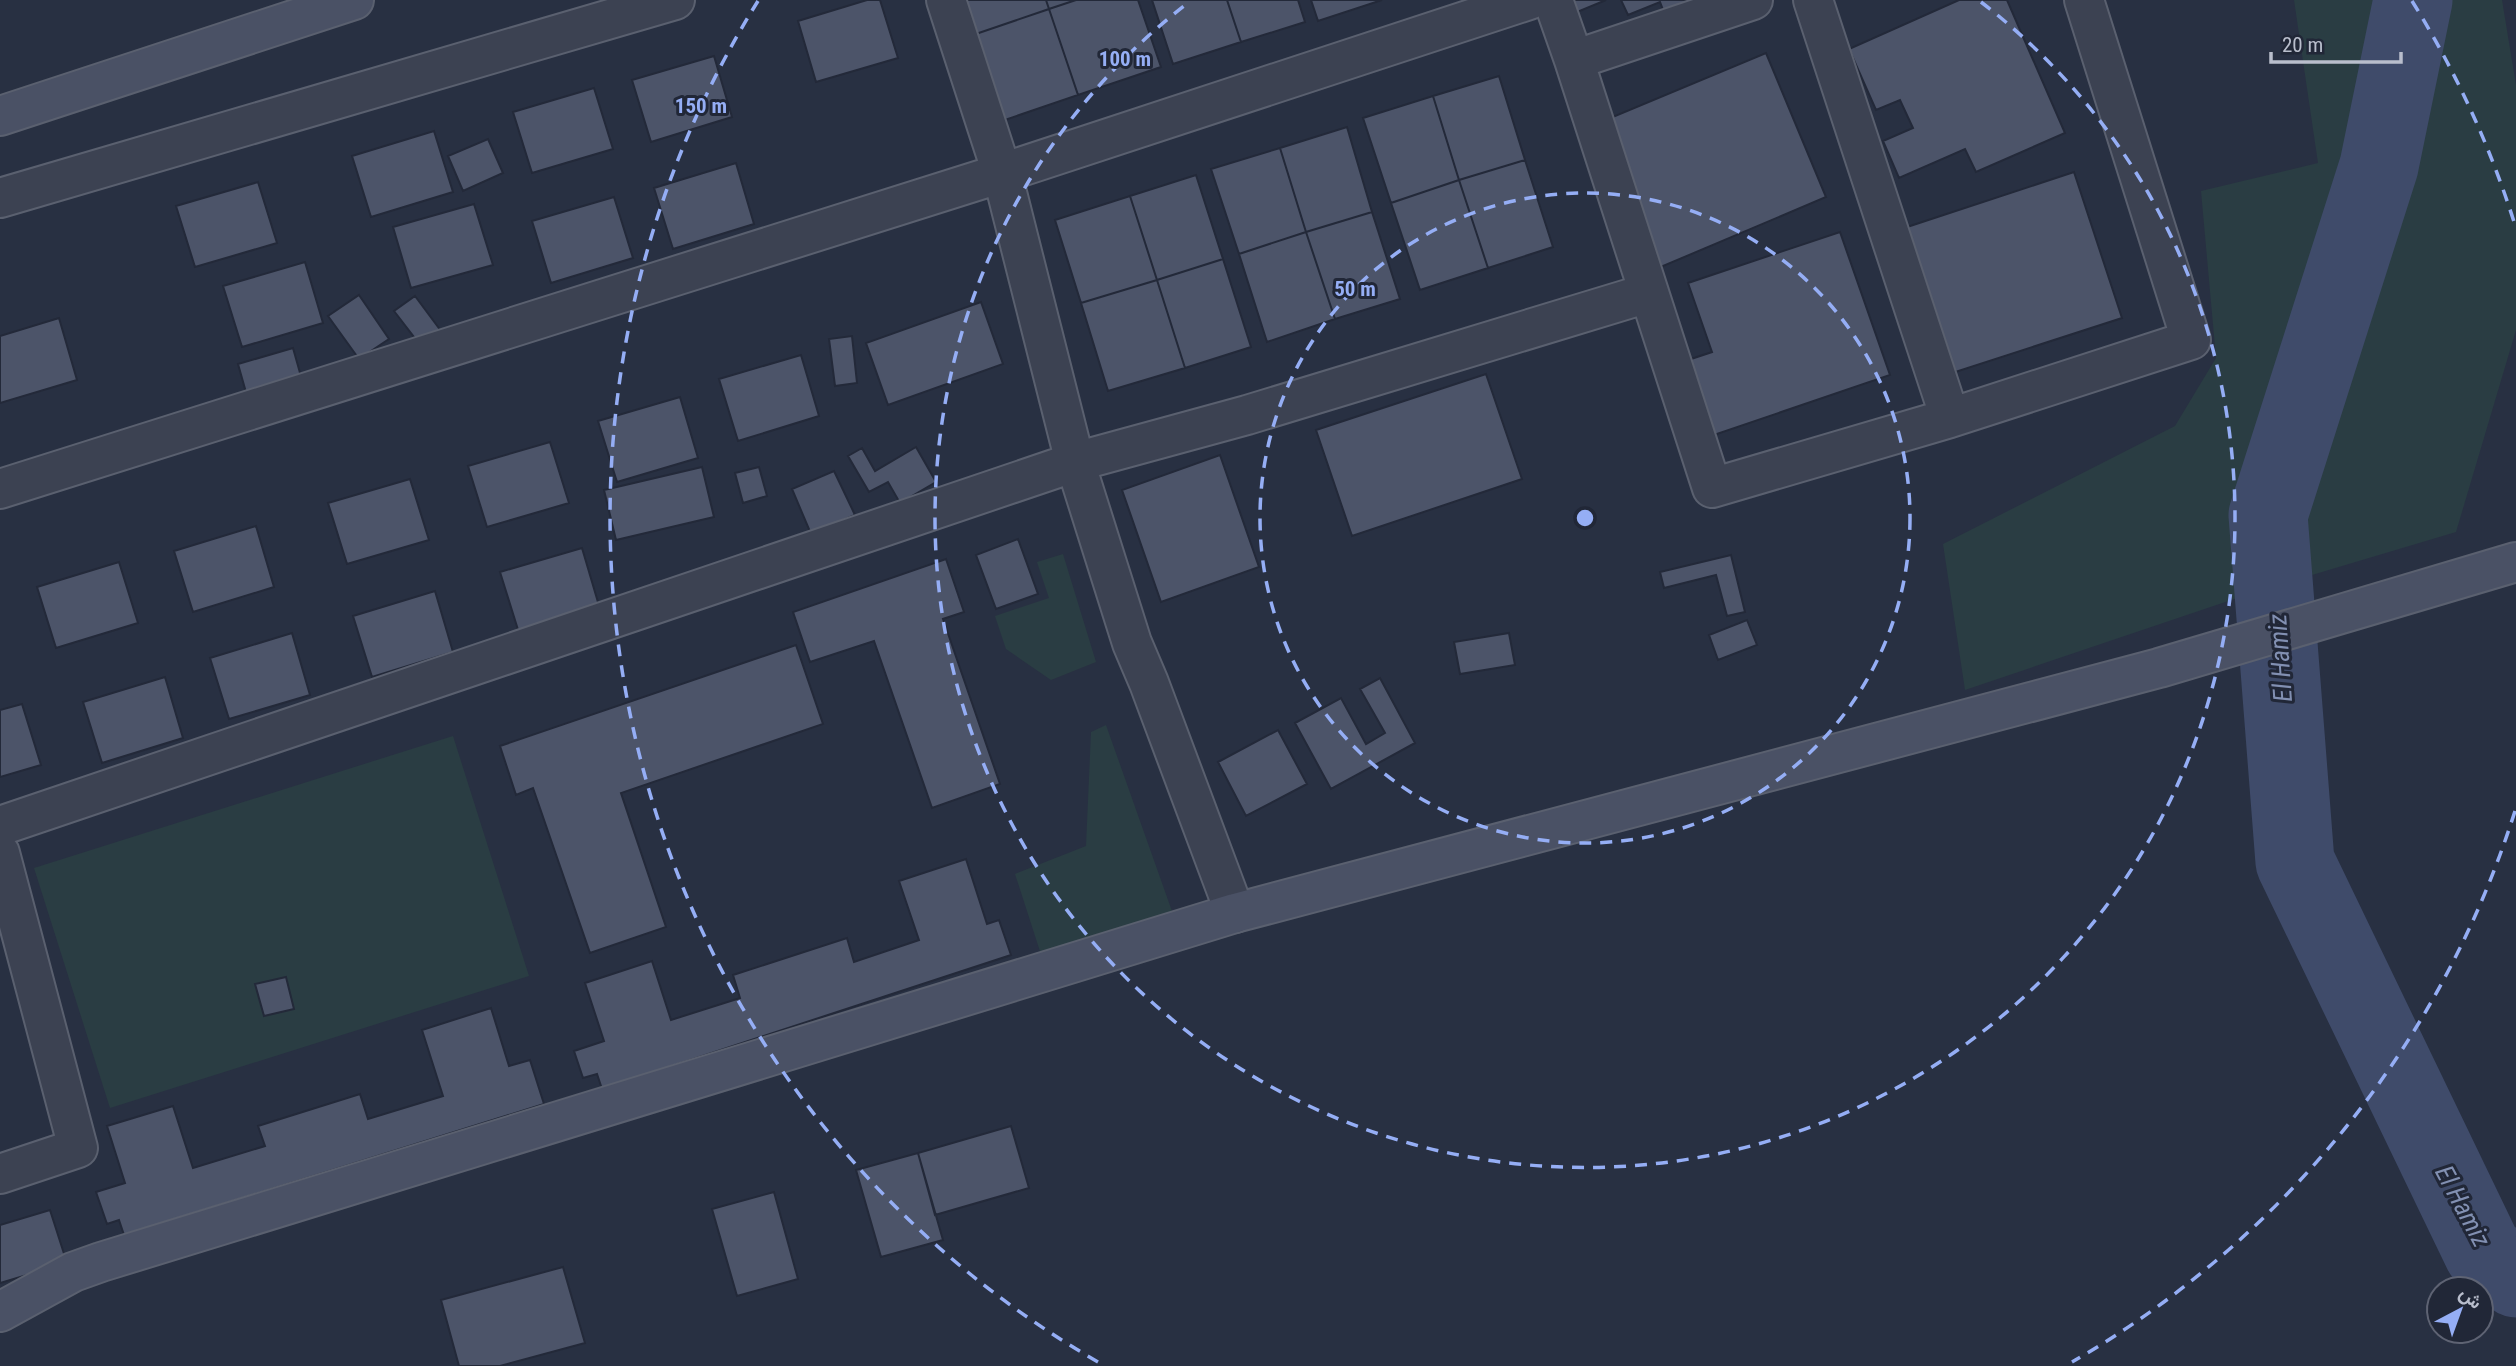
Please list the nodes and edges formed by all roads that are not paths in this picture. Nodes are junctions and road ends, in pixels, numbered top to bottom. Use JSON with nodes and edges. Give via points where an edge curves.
{"nodes":[{"id":1,"x":354,"y":0,"type":"edge"},
{"id":2,"x":675,"y":0,"type":"edge"},
{"id":3,"x":946,"y":0,"type":"edge"},
{"id":4,"x":1529,"y":0,"type":"edge"},
{"id":5,"x":1553,"y":0,"type":"edge"},
{"id":6,"x":1753,"y":0,"type":"edge"},
{"id":7,"x":1813,"y":0,"type":"edge"},
{"id":8,"x":2084,"y":0,"type":"edge"},
{"id":9,"x":1574,"y":60,"type":"junction"},
{"id":10,"x":0,"y":116,"type":"edge"},
{"id":11,"x":1002,"y":173,"type":"junction"},
{"id":12,"x":0,"y":198,"type":"edge"},
{"id":13,"x":1648,"y":293,"type":"junction"},
{"id":14,"x":1950,"y":418,"type":"junction"},
{"id":15,"x":1074,"y":462,"type":"junction"},
{"id":16,"x":0,"y":489,"type":"edge"},
{"id":17,"x":2516,"y":562,"type":"edge"},
{"id":18,"x":0,"y":826,"type":"edge"},
{"id":19,"x":0,"y":853,"type":"edge"},
{"id":20,"x":1235,"y":913,"type":"junction"},
{"id":21,"x":0,"y":1174,"type":"edge"},
{"id":22,"x":0,"y":1312,"type":"edge"}],
"edges":[{"from":1,"to":10,"type":"street"},
{"from":2,"to":12,"type":"street"},
{"from":3,"to":11,"type":"street"},
{"from":4,"to":11,"type":"street"},
{"from":5,"to":9,"type":"street"},
{"from":6,"to":9,"type":"street"},
{"from":7,"to":14,"type":"street"},
{"from":8,"to":14,"type":"street","via":[[2191,340]]},
{"from":9,"to":13,"type":"street"},
{"from":11,"to":15,"type":"street"},
{"from":11,"to":16,"type":"street"},
{"from":13,"to":14,"type":"street","via":[[1712,488]]},
{"from":13,"to":15,"type":"street","via":[[1247,415]]},
{"from":15,"to":18,"type":"street"},
{"from":15,"to":20,"type":"street","via":[[1132,643]]},
{"from":17,"to":20,"type":"street","via":[[2159,668]]},
{"from":19,"to":21,"type":"street","via":[[78,1148]]},
{"from":20,"to":22,"type":"street","via":[[101,1262]]}]}
